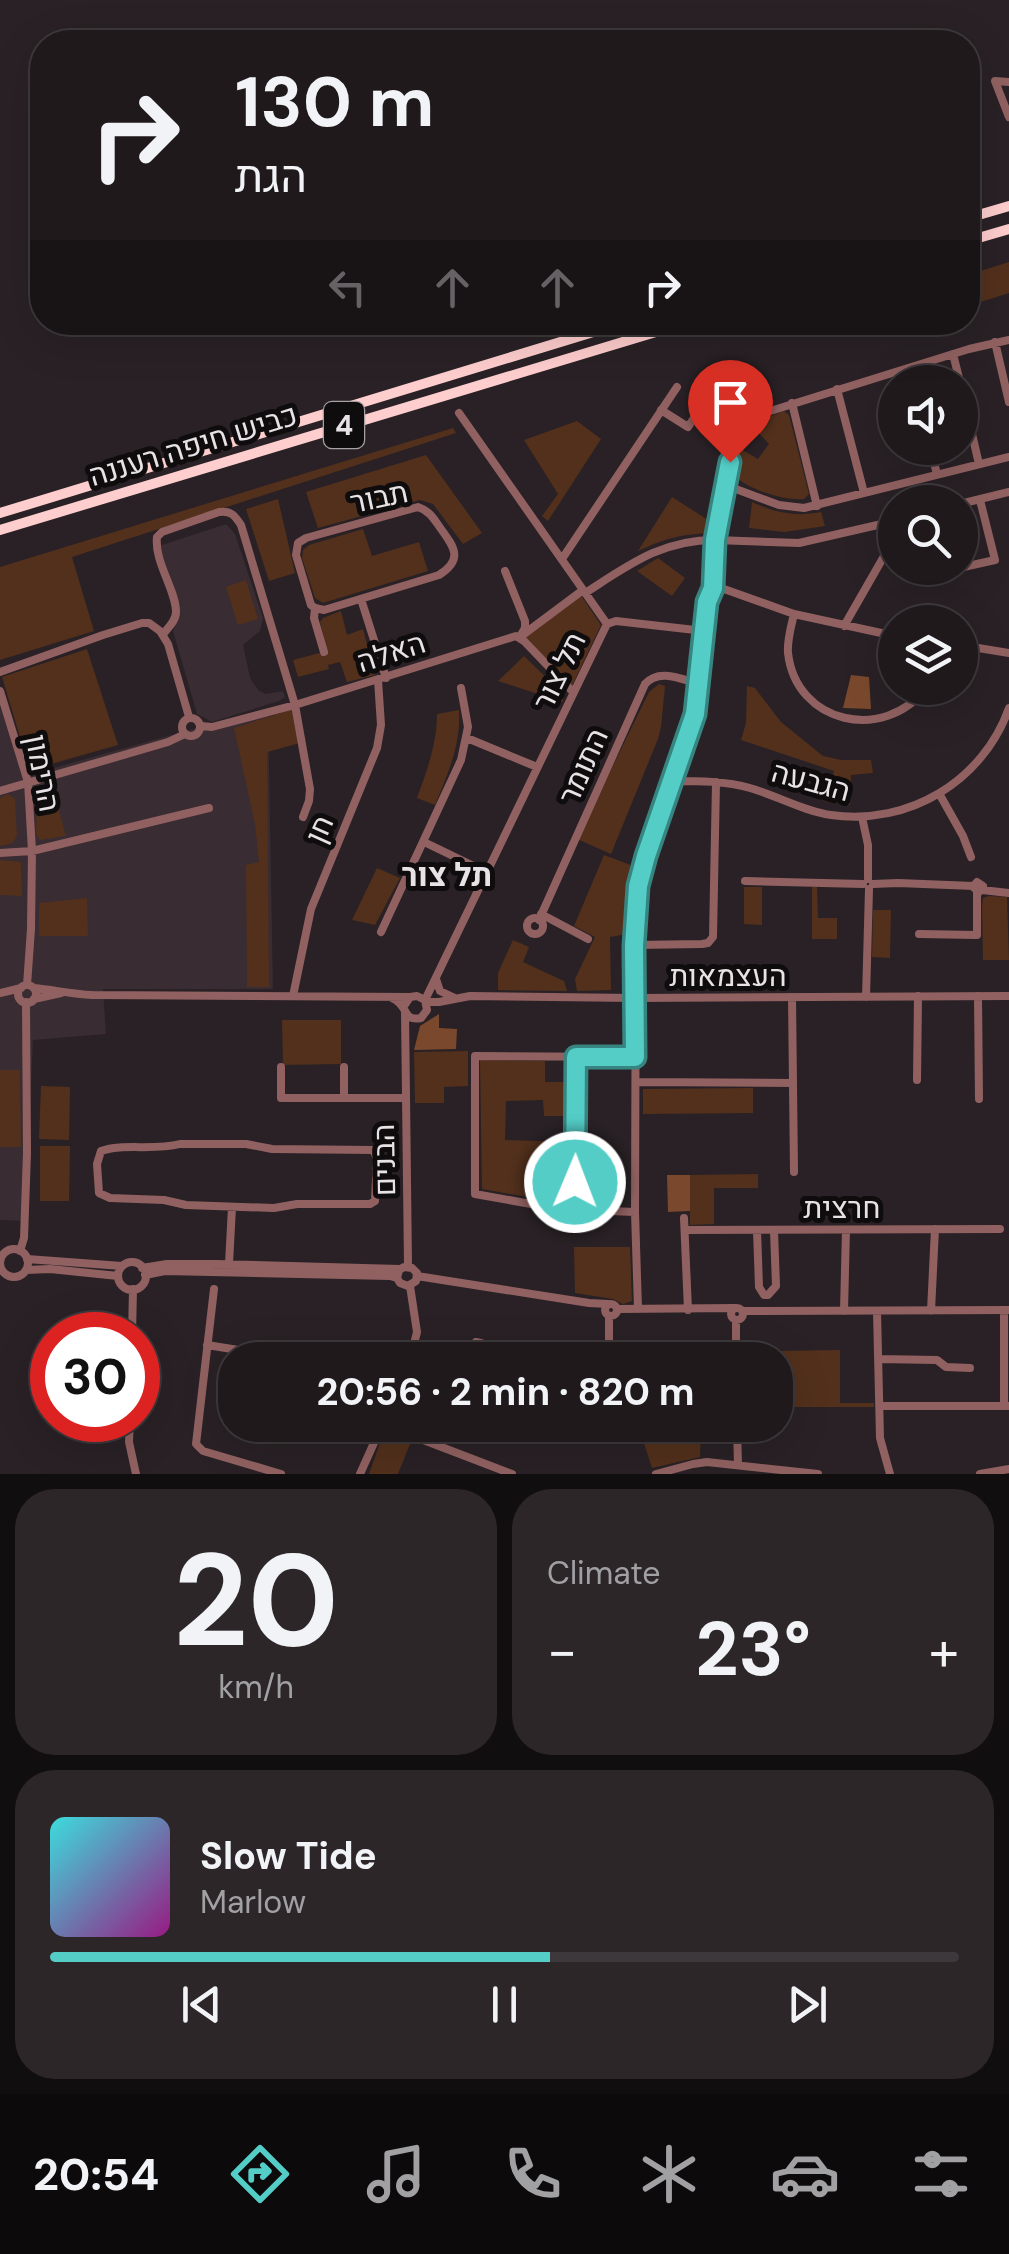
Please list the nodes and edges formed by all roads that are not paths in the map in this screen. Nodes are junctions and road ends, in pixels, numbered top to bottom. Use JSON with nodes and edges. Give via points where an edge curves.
{"nodes":[{"id":1,"x":1009,"y":82,"type":"edge"},
{"id":2,"x":1009,"y":118,"type":"edge"},
{"id":3,"x":1009,"y":206,"type":"edge"},
{"id":4,"x":980,"y":214,"type":"edge"},
{"id":5,"x":1009,"y":228,"type":"edge"},
{"id":6,"x":980,"y":237,"type":"edge"},
{"id":7,"x":584,"y":335,"type":"edge"},
{"id":8,"x":646,"y":335,"type":"edge"},
{"id":9,"x":1009,"y":340,"type":"edge"},
{"id":10,"x":994,"y":342,"type":"junction"},
{"id":11,"x":953,"y":354,"type":"junction"},
{"id":12,"x":956,"y":365,"type":"edge"},
{"id":13,"x":676,"y":387,"type":"dead end"},
{"id":14,"x":837,"y":389,"type":"junction"},
{"id":15,"x":706,"y":400,"type":"dead end"},
{"id":16,"x":792,"y":402,"type":"junction"},
{"id":17,"x":1009,"y":402,"type":"edge"},
{"id":18,"x":661,"y":410,"type":"junction"},
{"id":19,"x":459,"y":413,"type":"dead end"},
{"id":20,"x":1009,"y":457,"type":"edge"},
{"id":21,"x":978,"y":460,"type":"edge"},
{"id":22,"x":979,"y":464,"type":"junction"},
{"id":23,"x":935,"y":465,"type":"edge"},
{"id":24,"x":937,"y":474,"type":"junction"},
{"id":25,"x":725,"y":485,"type":"junction"},
{"id":26,"x":1009,"y":492,"type":"edge"},
{"id":27,"x":864,"y":493,"type":"junction"},
{"id":28,"x":980,"y":500,"type":"joint"},
{"id":29,"x":817,"y":506,"type":"junction"},
{"id":30,"x":0,"y":514,"type":"edge"},
{"id":31,"x":878,"y":527,"type":"edge"},
{"id":32,"x":0,"y":530,"type":"edge"},
{"id":33,"x":715,"y":540,"type":"junction"},
{"id":34,"x":562,"y":560,"type":"junction"},
{"id":35,"x":978,"y":564,"type":"edge"},
{"id":36,"x":878,"y":567,"type":"edge"},
{"id":37,"x":504,"y":572,"type":"dead end"},
{"id":38,"x":713,"y":588,"type":"junction"},
{"id":39,"x":584,"y":591,"type":"junction"},
{"id":40,"x":361,"y":599,"type":"junction"},
{"id":41,"x":314,"y":608,"type":"junction"},
{"id":42,"x":794,"y":614,"type":"junction"},
{"id":43,"x":607,"y":624,"type":"junction"},
{"id":44,"x":844,"y":626,"type":"junction"},
{"id":45,"x":704,"y":631,"type":"junction"},
{"id":46,"x":878,"y":633,"type":"edge"},
{"id":47,"x":162,"y":634,"type":"junction"},
{"id":48,"x":520,"y":637,"type":"junction"},
{"id":49,"x":978,"y":648,"type":"edge"},
{"id":50,"x":324,"y":652,"type":"dead end"},
{"id":51,"x":1009,"y":653,"type":"edge"},
{"id":52,"x":0,"y":672,"type":"edge"},
{"id":53,"x":382,"y":679,"type":"junction"},
{"id":54,"x":699,"y":684,"type":"junction"},
{"id":55,"x":461,"y":688,"type":"dead end"},
{"id":56,"x":0,"y":691,"type":"edge"},
{"id":57,"x":573,"y":692,"type":"junction"},
{"id":58,"x":296,"y":705,"type":"junction"},
{"id":59,"x":910,"y":705,"type":"edge"},
{"id":60,"x":1009,"y":708,"type":"edge"},
{"id":61,"x":189,"y":718,"type":"junction"},
{"id":62,"x":201,"y":726,"type":"junction"},
{"id":63,"x":185,"y":734,"type":"junction"},
{"id":64,"x":467,"y":738,"type":"junction"},
{"id":65,"x":537,"y":767,"type":"junction"},
{"id":66,"x":673,"y":781,"type":"junction"},
{"id":67,"x":28,"y":782,"type":"junction"},
{"id":68,"x":716,"y":782,"type":"junction"},
{"id":69,"x":0,"y":790,"type":"edge"},
{"id":70,"x":940,"y":794,"type":"junction"},
{"id":71,"x":209,"y":808,"type":"dead end"},
{"id":72,"x":303,"y":817,"type":"dead end"},
{"id":73,"x":862,"y":817,"type":"junction"},
{"id":74,"x":424,"y":842,"type":"junction"},
{"id":75,"x":32,"y":851,"type":"junction"},
{"id":76,"x":0,"y":853,"type":"edge"},
{"id":77,"x":971,"y":857,"type":"dead end"},
{"id":78,"x":486,"y":872,"type":"junction"},
{"id":79,"x":745,"y":881,"type":"dead end"},
{"id":80,"x":868,"y":884,"type":"junction"},
{"id":81,"x":977,"y":889,"type":"junction"},
{"id":82,"x":1009,"y":893,"type":"edge"},
{"id":83,"x":381,"y":932,"type":"dead end"},
{"id":84,"x":919,"y":934,"type":"dead end"},
{"id":85,"x":588,"y":939,"type":"dead end"},
{"id":86,"x":634,"y":946,"type":"junction"},
{"id":87,"x":438,"y":975,"type":"junction"},
{"id":88,"x":27,"y":987,"type":"junction"},
{"id":89,"x":0,"y":994,"type":"edge"},
{"id":90,"x":62,"y":994,"type":"junction"},
{"id":91,"x":293,"y":996,"type":"junction"},
{"id":92,"x":918,"y":996,"type":"junction"},
{"id":93,"x":978,"y":996,"type":"junction"},
{"id":94,"x":1009,"y":996,"type":"edge"},
{"id":95,"x":866,"y":997,"type":"junction"},
{"id":96,"x":634,"y":998,"type":"junction"},
{"id":97,"x":792,"y":998,"type":"junction"},
{"id":98,"x":451,"y":999,"type":"junction"},
{"id":99,"x":27,"y":1000,"type":"junction"},
{"id":100,"x":414,"y":1002,"type":"junction"},
{"id":101,"x":426,"y":1013,"type":"junction"},
{"id":102,"x":418,"y":1019,"type":"junction"},
{"id":103,"x":406,"y":1053,"type":"junction"},
{"id":104,"x":576,"y":1057,"type":"junction"},
{"id":105,"x":635,"y":1057,"type":"junction"},
{"id":106,"x":281,"y":1066,"type":"dead end"},
{"id":107,"x":344,"y":1067,"type":"dead end"},
{"id":108,"x":917,"y":1080,"type":"dead end"},
{"id":109,"x":636,"y":1082,"type":"junction"},
{"id":110,"x":793,"y":1083,"type":"junction"},
{"id":111,"x":344,"y":1098,"type":"junction"},
{"id":112,"x":406,"y":1098,"type":"junction"},
{"id":113,"x":978,"y":1099,"type":"dead end"},
{"id":114,"x":794,"y":1172,"type":"dead end"},
{"id":115,"x":232,"y":1207,"type":"junction"},
{"id":116,"x":575,"y":1210,"type":"junction"},
{"id":117,"x":635,"y":1212,"type":"junction"},
{"id":118,"x":684,"y":1218,"type":"dead end"},
{"id":119,"x":935,"y":1229,"type":"junction"},
{"id":120,"x":1000,"y":1229,"type":"dead end"},
{"id":121,"x":684,"y":1230,"type":"junction"},
{"id":122,"x":757,"y":1230,"type":"junction"},
{"id":123,"x":774,"y":1230,"type":"junction"},
{"id":124,"x":846,"y":1230,"type":"junction"},
{"id":125,"x":24,"y":1255,"type":"junction"},
{"id":126,"x":230,"y":1264,"type":"junction"},
{"id":127,"x":26,"y":1270,"type":"junction"},
{"id":128,"x":120,"y":1271,"type":"junction"},
{"id":129,"x":402,"y":1271,"type":"junction"},
{"id":130,"x":144,"y":1272,"type":"junction"},
{"id":131,"x":417,"y":1276,"type":"junction"},
{"id":132,"x":410,"y":1286,"type":"junction"},
{"id":133,"x":214,"y":1289,"type":"dead end"},
{"id":134,"x":133,"y":1290,"type":"junction"},
{"id":135,"x":638,"y":1309,"type":"junction"},
{"id":136,"x":607,"y":1310,"type":"junction"},
{"id":137,"x":688,"y":1310,"type":"junction"},
{"id":138,"x":1007,"y":1310,"type":"edge"},
{"id":139,"x":844,"y":1311,"type":"junction"},
{"id":140,"x":876,"y":1311,"type":"junction"},
{"id":141,"x":932,"y":1311,"type":"junction"},
{"id":142,"x":133,"y":1312,"type":"edge"},
{"id":143,"x":736,"y":1314,"type":"junction"},
{"id":144,"x":416,"y":1342,"type":"edge"},
{"id":145,"x":608,"y":1342,"type":"edge"},
{"id":146,"x":736,"y":1342,"type":"edge"},
{"id":147,"x":207,"y":1346,"type":"junction"},
{"id":148,"x":218,"y":1348,"type":"edge"},
{"id":149,"x":878,"y":1360,"type":"junction"},
{"id":150,"x":970,"y":1368,"type":"dead end"},
{"id":151,"x":880,"y":1406,"type":"junction"},
{"id":152,"x":1007,"y":1406,"type":"edge"},
{"id":153,"x":129,"y":1442,"type":"edge"},
{"id":154,"x":375,"y":1442,"type":"edge"},
{"id":155,"x":428,"y":1442,"type":"edge"},
{"id":156,"x":737,"y":1442,"type":"edge"},
{"id":157,"x":738,"y":1464,"type":"junction"},
{"id":158,"x":1009,"y":1469,"type":"edge"},
{"id":159,"x":136,"y":1474,"type":"edge"},
{"id":160,"x":280,"y":1474,"type":"edge"},
{"id":161,"x":360,"y":1474,"type":"edge"},
{"id":162,"x":512,"y":1474,"type":"edge"},
{"id":163,"x":656,"y":1474,"type":"edge"},
{"id":164,"x":818,"y":1474,"type":"edge"},
{"id":165,"x":890,"y":1474,"type":"edge"},
{"id":166,"x":980,"y":1474,"type":"edge"}],
"edges":[{"from":1,"to":2,"type":"street","via":[[995,82]]},
{"from":3,"to":4,"type":"highway"},
{"from":5,"to":6,"type":"highway"},
{"from":7,"to":30,"type":"highway","name":"כביש חיפה רעננה","number":"4"},
{"from":8,"to":32,"type":"highway","name":"כביש חיפה רעננה","number":"4"},
{"from":9,"to":10,"type":"street"},
{"from":10,"to":11,"type":"street"},
{"from":10,"to":17,"type":"street"},
{"from":11,"to":12,"type":"street"},
{"from":11,"to":14,"type":"street"},
{"from":13,"to":18,"type":"street"},
{"from":14,"to":16,"type":"street"},
{"from":14,"to":27,"type":"street"},
{"from":15,"to":18,"type":"street","via":[[688,427]]},
{"from":16,"to":25,"type":"street","via":[[764,412],[740,434]]},
{"from":16,"to":29,"type":"street"},
{"from":18,"to":34,"type":"street"},
{"from":19,"to":34,"type":"street","name":"תל צור"},
{"from":20,"to":22,"type":"street"},
{"from":21,"to":22,"type":"street"},
{"from":22,"to":24,"type":"street"},
{"from":23,"to":24,"type":"street"},
{"from":24,"to":27,"type":"street"},
{"from":25,"to":29,"type":"street","via":[[779,505]]},
{"from":25,"to":33,"type":"street"},
{"from":26,"to":28,"type":"street"},
{"from":27,"to":29,"type":"street"},
{"from":28,"to":35,"type":"street","via":[[995,560]]},
{"from":31,"to":33,"type":"street","via":[[799,543]]},
{"from":33,"to":38,"type":"street"},
{"from":33,"to":39,"type":"street","via":[[658,549]]},
{"from":34,"to":39,"type":"street","name":"תל צור"},
{"from":36,"to":44,"type":"street"},
{"from":37,"to":48,"type":"street","via":[[526,625]]},
{"from":38,"to":42,"type":"street"},
{"from":38,"to":45,"type":"street"},
{"from":39,"to":43,"type":"street","name":"תל צור"},
{"from":39,"to":48,"type":"street"},
{"from":40,"to":41,"type":"street","name":"תבור"},
{"from":40,"to":41,"type":"street","name":"תבור","via":[[451,566],[454,549],[424,508],[298,543]]},
{"from":40,"to":53,"type":"street"},
{"from":41,"to":50,"type":"street"},
{"from":42,"to":44,"type":"street"},
{"from":42,"to":59,"type":"street","via":[[791,665],[810,698],[853,720],[890,716]]},
{"from":43,"to":45,"type":"street"},
{"from":43,"to":57,"type":"street","name":"תל צור"},
{"from":44,"to":46,"type":"street"},
{"from":45,"to":54,"type":"street"},
{"from":47,"to":52,"type":"street","via":[[142,623]]},
{"from":47,"to":58,"type":"street","via":[[176,610],[157,537],[232,513]]},
{"from":47,"to":61,"type":"street"},
{"from":48,"to":53,"type":"street","name":"האלה"},
{"from":48,"to":57,"type":"street"},
{"from":49,"to":51,"type":"street"},
{"from":53,"to":58,"type":"street","name":"האלה"},
{"from":53,"to":91,"type":"street","name":"חן","via":[[377,748],[310,909]]},
{"from":54,"to":66,"type":"street"},
{"from":54,"to":85,"type":"street","name":"התומר","via":[[662,674],[645,684],[540,917]]},
{"from":55,"to":64,"type":"street"},
{"from":56,"to":67,"type":"street","name":"הרימון"},
{"from":57,"to":65,"type":"street","name":"תל צור"},
{"from":58,"to":62,"type":"street","name":"האלה"},
{"from":58,"to":72,"type":"street","via":[[310,789]]},
{"from":60,"to":70,"type":"street","name":"הגבעה","via":[[975,766]]},
{"from":61,"to":62,"type":"street"},
{"from":61,"to":63,"type":"street","via":[[182,723]]},
{"from":62,"to":63,"type":"street","via":[[196,735]]},
{"from":63,"to":67,"type":"street"},
{"from":64,"to":65,"type":"street"},
{"from":64,"to":74,"type":"street"},
{"from":65,"to":78,"type":"street","name":"תל צור"},
{"from":66,"to":68,"type":"street","name":"הגבעה"},
{"from":66,"to":86,"type":"street","via":[[640,876]]},
{"from":67,"to":69,"type":"street"},
{"from":67,"to":75,"type":"street","name":"הרימון"},
{"from":68,"to":73,"type":"street","name":"הגבעה","via":[[816,812]]},
{"from":68,"to":86,"type":"street","via":[[713,937],[702,944]]},
{"from":70,"to":73,"type":"street","name":"הגבעה"},
{"from":70,"to":77,"type":"street"},
{"from":71,"to":75,"type":"street"},
{"from":73,"to":80,"type":"street"},
{"from":74,"to":78,"type":"street"},
{"from":74,"to":83,"type":"street"},
{"from":75,"to":76,"type":"street"},
{"from":75,"to":88,"type":"street","name":"הרימון"},
{"from":78,"to":87,"type":"street","name":"תל צור"},
{"from":79,"to":80,"type":"street"},
{"from":80,"to":81,"type":"street"},
{"from":80,"to":95,"type":"street"},
{"from":81,"to":82,"type":"street"},
{"from":81,"to":84,"type":"street","via":[[976,935]]},
{"from":86,"to":96,"type":"street"},
{"from":87,"to":98,"type":"street","via":[[440,991]]},
{"from":87,"to":100,"type":"street","name":"תל צור"},
{"from":88,"to":89,"type":"street","name":"העצמאות"},
{"from":88,"to":90,"type":"street","name":"העצמאות"},
{"from":88,"to":99,"type":"street","via":[[18,993]]},
{"from":88,"to":99,"type":"street","via":[[36,993]]},
{"from":89,"to":99,"type":"street","name":"העצמאות"},
{"from":90,"to":91,"type":"street","name":"העצמאות"},
{"from":90,"to":99,"type":"street","name":"העצמאות"},
{"from":91,"to":100,"type":"street","name":"העצמאות"},
{"from":92,"to":93,"type":"street","name":"העצמאות"},
{"from":92,"to":95,"type":"street","name":"העצמאות"},
{"from":92,"to":108,"type":"street"},
{"from":93,"to":94,"type":"street","name":"העצמאות"},
{"from":93,"to":113,"type":"street"},
{"from":95,"to":97,"type":"street","name":"העצמאות"},
{"from":96,"to":97,"type":"street","name":"העצמאות"},
{"from":96,"to":98,"type":"street","name":"העצמאות"},
{"from":96,"to":105,"type":"street"},
{"from":97,"to":110,"type":"street"},
{"from":98,"to":100,"type":"street","name":"העצמאות"},
{"from":98,"to":101,"type":"street","name":"העצמאות"},
{"from":99,"to":125,"type":"street"},
{"from":100,"to":101,"type":"street"},
{"from":100,"to":102,"type":"street","via":[[410,1018]]},
{"from":100,"to":103,"type":"street","name":"הבנים"},
{"from":101,"to":102,"type":"street","name":"העצמאות"},
{"from":102,"to":103,"type":"street","name":"הבנים"},
{"from":103,"to":112,"type":"street","name":"הבנים"},
{"from":104,"to":105,"type":"street"},
{"from":104,"to":116,"type":"street"},
{"from":104,"to":116,"type":"street","via":[[476,1056],[475,1194]]},
{"from":105,"to":109,"type":"street"},
{"from":106,"to":111,"type":"street","via":[[281,1098]]},
{"from":107,"to":111,"type":"street"},
{"from":109,"to":110,"type":"street"},
{"from":109,"to":117,"type":"street"},
{"from":110,"to":114,"type":"street"},
{"from":111,"to":112,"type":"street"},
{"from":112,"to":129,"type":"street","name":"הבנים"},
{"from":115,"to":115,"type":"street","via":[[370,1204],[377,1194],[376,1154],[180,1144],[109,1148],[98,1156],[97,1188],[104,1196]]},
{"from":115,"to":126,"type":"street"},
{"from":116,"to":117,"type":"street"},
{"from":117,"to":135,"type":"street"},
{"from":118,"to":121,"type":"street"},
{"from":119,"to":120,"type":"street","name":"חרצית"},
{"from":119,"to":124,"type":"street","name":"חרצית"},
{"from":119,"to":141,"type":"street"},
{"from":121,"to":122,"type":"street","name":"חרצית"},
{"from":121,"to":137,"type":"street"},
{"from":122,"to":123,"type":"street","name":"חרצית"},
{"from":122,"to":123,"type":"street","via":[[764,1295],[776,1286]]},
{"from":123,"to":124,"type":"street","name":"חרצית"},
{"from":124,"to":139,"type":"street"},
{"from":125,"to":127,"type":"street"},
{"from":125,"to":127,"type":"street","via":[[6,1252],[1,1266],[14,1277]]},
{"from":125,"to":128,"type":"street"},
{"from":126,"to":129,"type":"street"},
{"from":126,"to":130,"type":"street"},
{"from":127,"to":128,"type":"street"},
{"from":128,"to":130,"type":"street","via":[[132,1262]]},
{"from":128,"to":134,"type":"street","via":[[124,1287]]},
{"from":129,"to":130,"type":"street"},
{"from":129,"to":131,"type":"street","via":[[415,1270]]},
{"from":129,"to":132,"type":"street","via":[[403,1286]]},
{"from":130,"to":134,"type":"street"},
{"from":131,"to":132,"type":"street"},
{"from":131,"to":136,"type":"street"},
{"from":132,"to":144,"type":"street"},
{"from":133,"to":147,"type":"street"},
{"from":134,"to":142,"type":"street"},
{"from":135,"to":136,"type":"street"},
{"from":135,"to":137,"type":"street"},
{"from":136,"to":145,"type":"street"},
{"from":137,"to":143,"type":"street"},
{"from":138,"to":141,"type":"street"},
{"from":138,"to":152,"type":"street"},
{"from":139,"to":140,"type":"street"},
{"from":139,"to":143,"type":"street"},
{"from":140,"to":141,"type":"street"},
{"from":140,"to":149,"type":"street"},
{"from":143,"to":146,"type":"street"},
{"from":147,"to":148,"type":"street"},
{"from":147,"to":160,"type":"street","via":[[196,1444]]},
{"from":149,"to":150,"type":"street","via":[[937,1360],[946,1368]]},
{"from":149,"to":151,"type":"street"},
{"from":151,"to":152,"type":"street"},
{"from":151,"to":165,"type":"street","via":[[881,1448]]},
{"from":153,"to":159,"type":"street"},
{"from":154,"to":161,"type":"street"},
{"from":155,"to":162,"type":"street"},
{"from":156,"to":157,"type":"street"},
{"from":157,"to":163,"type":"street","via":[[699,1462]]},
{"from":157,"to":164,"type":"street"},
{"from":158,"to":166,"type":"street"}]}
